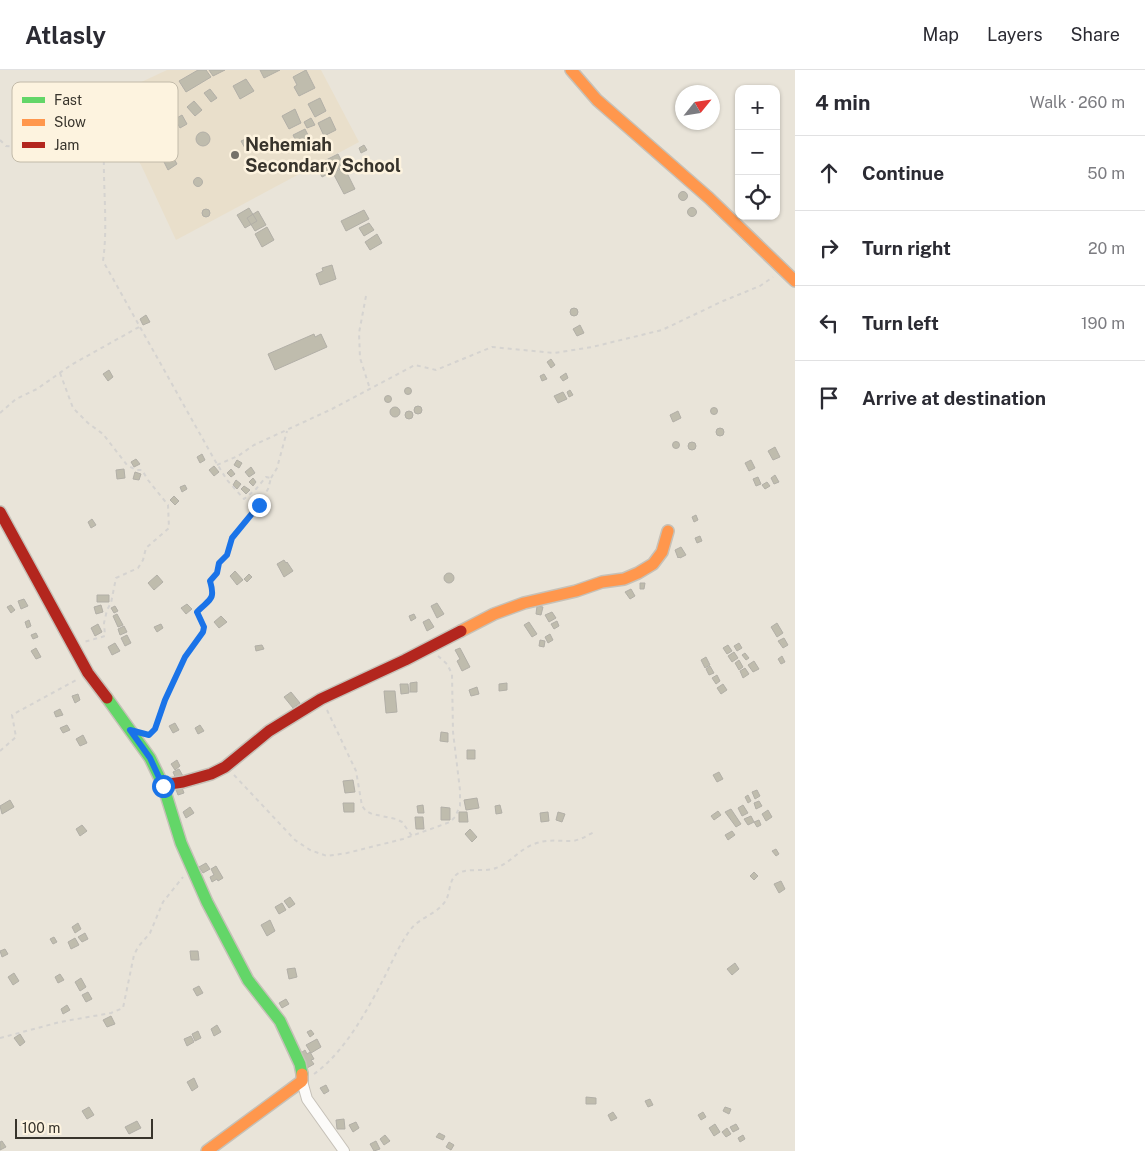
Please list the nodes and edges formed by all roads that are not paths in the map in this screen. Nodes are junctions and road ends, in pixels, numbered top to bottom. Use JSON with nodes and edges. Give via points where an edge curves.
{"nodes":[{"id":1,"x":571,"y":70,"type":"edge"},
{"id":2,"x":795,"y":280,"type":"edge"},
{"id":3,"x":0,"y":512,"type":"edge"},
{"id":4,"x":668,"y":531,"type":"dead end"},
{"id":5,"x":163,"y":786,"type":"junction"},
{"id":6,"x":302,"y":1079,"type":"junction"},
{"id":7,"x":207,"y":1151,"type":"edge"},
{"id":8,"x":344,"y":1151,"type":"edge"}],
"edges":[{"from":1,"to":2,"type":"street","via":[[597,100],[709,198]]},
{"from":3,"to":5,"type":"street","via":[[88,673],[150,758]]},
{"from":4,"to":5,"type":"street","via":[[662,552],[653,564],[638,573],[494,614],[321,699],[269,731],[224,767],[199,778]]},
{"from":5,"to":6,"type":"street","via":[[180,843],[248,980],[280,1021],[300,1064]]},
{"from":6,"to":7,"type":"street"},
{"from":6,"to":8,"type":"street","via":[[307,1099]]}]}
